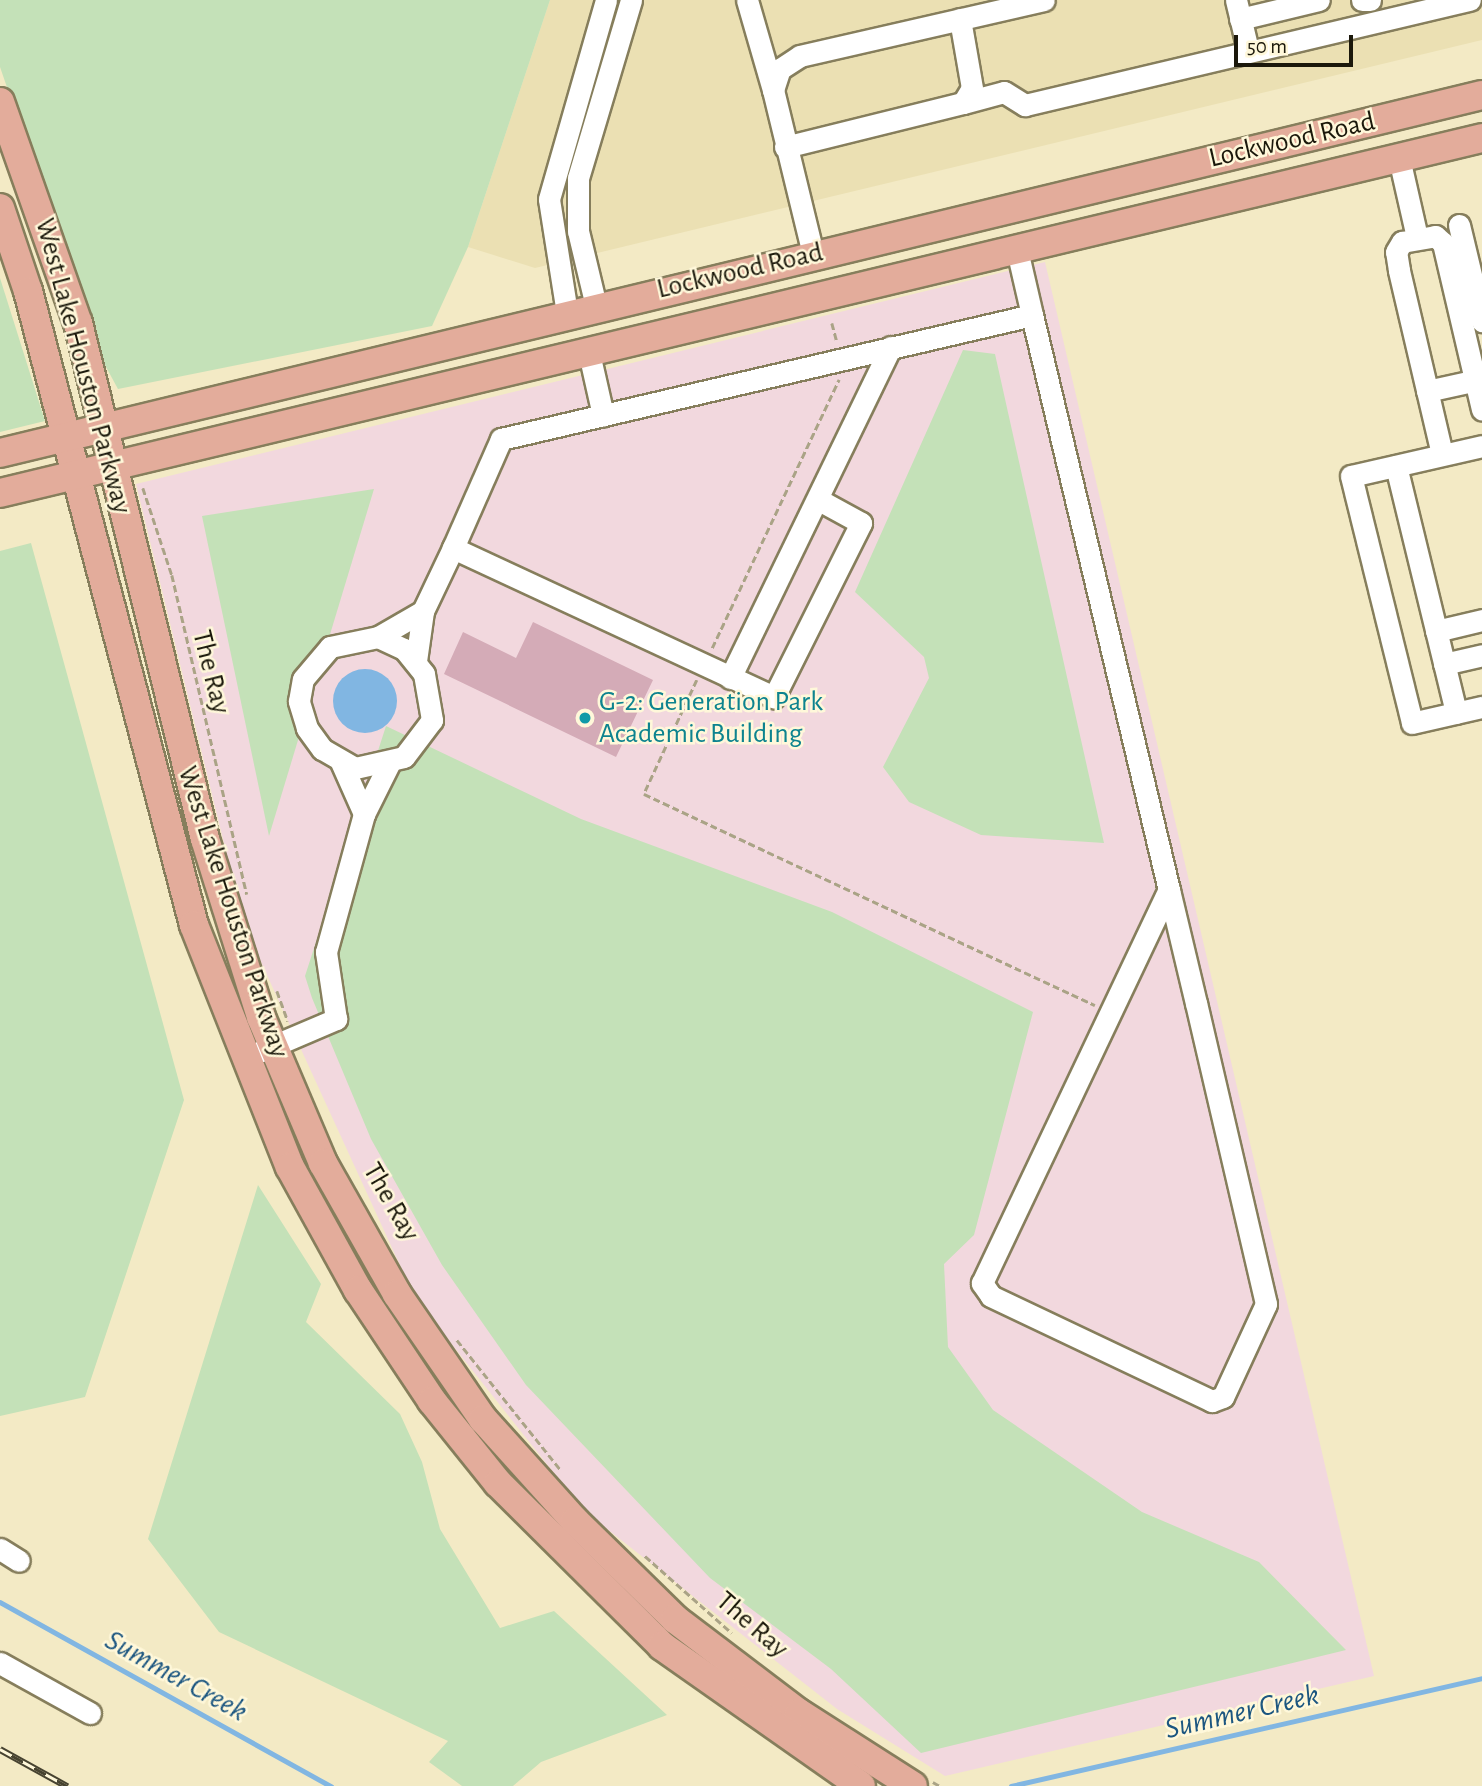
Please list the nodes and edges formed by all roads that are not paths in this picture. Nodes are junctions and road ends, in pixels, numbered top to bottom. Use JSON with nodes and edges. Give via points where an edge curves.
{"nodes":[{"id":1,"x":606,"y":0,"type":"edge"},
{"id":2,"x":631,"y":0,"type":"edge"},
{"id":3,"x":747,"y":0,"type":"edge"},
{"id":4,"x":1044,"y":0,"type":"edge"},
{"id":5,"x":1319,"y":0,"type":"edge"},
{"id":6,"x":1362,"y":0,"type":"edge"},
{"id":7,"x":1370,"y":0,"type":"edge"},
{"id":8,"x":1470,"y":0,"type":"edge"},
{"id":9,"x":1238,"y":10,"type":"edge"},
{"id":10,"x":960,"y":19,"type":"junction"},
{"id":11,"x":1248,"y":50,"type":"junction"},
{"id":12,"x":580,"y":84,"type":"junction"},
{"id":13,"x":604,"y":90,"type":"junction"},
{"id":14,"x":773,"y":90,"type":"junction"},
{"id":15,"x":1482,"y":95,"type":"edge"},
{"id":16,"x":0,"y":102,"type":"edge"},
{"id":17,"x":963,"y":103,"type":"junction"},
{"id":18,"x":1388,"y":117,"type":"junction"},
{"id":19,"x":568,"y":126,"type":"junction"},
{"id":20,"x":591,"y":134,"type":"junction"},
{"id":21,"x":1482,"y":138,"type":"edge"},
{"id":22,"x":785,"y":147,"type":"junction"},
{"id":23,"x":1399,"y":158,"type":"junction"},
{"id":24,"x":0,"y":208,"type":"edge"},
{"id":25,"x":1459,"y":225,"type":"dead end"},
{"id":26,"x":1417,"y":237,"type":"junction"},
{"id":27,"x":1017,"y":250,"type":"junction"},
{"id":28,"x":813,"y":254,"type":"junction"},
{"id":29,"x":596,"y":306,"type":"junction"},
{"id":30,"x":566,"y":313,"type":"junction"},
{"id":31,"x":1031,"y":315,"type":"junction"},
{"id":32,"x":1482,"y":321,"type":"edge"},
{"id":33,"x":891,"y":346,"type":"junction"},
{"id":34,"x":591,"y":353,"type":"junction"},
{"id":35,"x":1479,"y":380,"type":"edge"},
{"id":36,"x":1427,"y":391,"type":"junction"},
{"id":37,"x":1482,"y":410,"type":"edge"},
{"id":38,"x":603,"y":415,"type":"junction"},
{"id":39,"x":103,"y":428,"type":"junction"},
{"id":40,"x":67,"y":437,"type":"junction"},
{"id":41,"x":1482,"y":446,"type":"edge"},
{"id":42,"x":0,"y":453,"type":"edge"},
{"id":43,"x":1442,"y":454,"type":"junction"},
{"id":44,"x":112,"y":466,"type":"junction"},
{"id":45,"x":1396,"y":466,"type":"junction"},
{"id":46,"x":76,"y":475,"type":"junction"},
{"id":47,"x":0,"y":493,"type":"edge"},
{"id":48,"x":819,"y":500,"type":"junction"},
{"id":49,"x":453,"y":548,"type":"junction"},
{"id":50,"x":423,"y":611,"type":"junction"},
{"id":51,"x":1482,"y":620,"type":"edge"},
{"id":52,"x":1436,"y":631,"type":"junction"},
{"id":53,"x":378,"y":637,"type":"junction"},
{"id":54,"x":1482,"y":655,"type":"edge"},
{"id":55,"x":416,"y":661,"type":"junction"},
{"id":56,"x":1444,"y":664,"type":"junction"},
{"id":57,"x":730,"y":678,"type":"junction"},
{"id":58,"x":1482,"y":707,"type":"edge"},
{"id":59,"x":1456,"y":713,"type":"junction"},
{"id":60,"x":341,"y":762,"type":"junction"},
{"id":61,"x":390,"y":762,"type":"junction"},
{"id":62,"x":364,"y":814,"type":"junction"},
{"id":63,"x":1169,"y":890,"type":"junction"},
{"id":64,"x":284,"y":1041,"type":"junction"},
{"id":65,"x":243,"y":1059,"type":"junction"},
{"id":66,"x":0,"y":1549,"type":"edge"},
{"id":67,"x":19,"y":1561,"type":"dead end"},
{"id":68,"x":0,"y":1663,"type":"edge"},
{"id":69,"x":90,"y":1713,"type":"dead end"},
{"id":70,"x":861,"y":1786,"type":"edge"},
{"id":71,"x":913,"y":1786,"type":"edge"}],
"edges":[{"from":1,"to":12,"type":"street"},
{"from":2,"to":13,"type":"street"},
{"from":3,"to":14,"type":"street"},
{"from":4,"to":10,"type":"street"},
{"from":5,"to":9,"type":"street"},
{"from":6,"to":7,"type":"street"},
{"from":8,"to":11,"type":"street"},
{"from":9,"to":11,"type":"street"},
{"from":10,"to":14,"type":"street","via":[[800,56],[779,69]]},
{"from":10,"to":17,"type":"street","via":[[972,88]]},
{"from":11,"to":17,"type":"street","via":[[1025,105],[1004,92]]},
{"from":12,"to":13,"type":"street"},
{"from":12,"to":19,"type":"street"},
{"from":13,"to":20,"type":"street"},
{"from":14,"to":22,"type":"street"},
{"from":15,"to":18,"type":"main road","name":"Lockwood Road"},
{"from":16,"to":39,"type":"main road","name":"West Lake Houston Parkway","via":[[58,254]]},
{"from":17,"to":22,"type":"street"},
{"from":18,"to":23,"type":"main road"},
{"from":18,"to":28,"type":"main road","name":"Lockwood Road"},
{"from":19,"to":20,"type":"street"},
{"from":19,"to":30,"type":"street","via":[[549,199]]},
{"from":20,"to":29,"type":"street","via":[[576,203]]},
{"from":21,"to":23,"type":"main road","name":"Lockwood Road"},
{"from":22,"to":28,"type":"street"},
{"from":23,"to":26,"type":"street"},
{"from":23,"to":27,"type":"main road","name":"Lockwood Road"},
{"from":24,"to":40,"type":"main road","name":"West Lake Houston Parkway"},
{"from":25,"to":32,"type":"street"},
{"from":26,"to":35,"type":"street","via":[[1435,236],[1443,243]]},
{"from":26,"to":36,"type":"street","via":[[1396,252]]},
{"from":27,"to":31,"type":"street"},
{"from":27,"to":34,"type":"main road","name":"Lockwood Road"},
{"from":28,"to":29,"type":"main road","name":"Lockwood Road"},
{"from":29,"to":30,"type":"main road","name":"Lockwood Road"},
{"from":29,"to":34,"type":"main road"},
{"from":30,"to":34,"type":"main road"},
{"from":30,"to":39,"type":"main road","name":"Lockwood Road"},
{"from":31,"to":33,"type":"street"},
{"from":31,"to":63,"type":"street"},
{"from":33,"to":38,"type":"street"},
{"from":33,"to":48,"type":"street"},
{"from":34,"to":38,"type":"street"},
{"from":34,"to":44,"type":"main road","name":"Lockwood Road"},
{"from":35,"to":36,"type":"street"},
{"from":35,"to":37,"type":"street"},
{"from":36,"to":43,"type":"street"},
{"from":38,"to":49,"type":"street","via":[[501,439]]},
{"from":39,"to":40,"type":"main road","name":"Lockwood Road"},
{"from":39,"to":44,"type":"main road","name":"West Lake Houston Parkway"},
{"from":40,"to":42,"type":"main road","name":"Lockwood Road"},
{"from":40,"to":46,"type":"main road","name":"West Lake Houston Parkway"},
{"from":41,"to":43,"type":"street"},
{"from":43,"to":45,"type":"street"},
{"from":44,"to":46,"type":"main road","name":"Lockwood Road"},
{"from":44,"to":64,"type":"main road","name":"West Lake Houston Parkway","via":[[205,839]]},
{"from":45,"to":52,"type":"street"},
{"from":45,"to":59,"type":"street","via":[[1351,476],[1354,489],[1412,723]]},
{"from":46,"to":47,"type":"main road","name":"Lockwood Road"},
{"from":46,"to":65,"type":"main road","name":"West Lake Houston Parkway","via":[[194,925]]},
{"from":48,"to":57,"type":"street"},
{"from":48,"to":57,"type":"street","via":[[861,523],[774,697]]},
{"from":49,"to":50,"type":"street"},
{"from":49,"to":57,"type":"street"},
{"from":50,"to":53,"type":"street"},
{"from":50,"to":55,"type":"street"},
{"from":51,"to":52,"type":"street"},
{"from":52,"to":56,"type":"street"},
{"from":53,"to":55,"type":"street"},
{"from":53,"to":60,"type":"street","via":[[330,647],[303,679],[299,701],[307,729]]},
{"from":54,"to":56,"type":"street"},
{"from":55,"to":61,"type":"street","via":[[431,689],[432,720],[414,748]]},
{"from":56,"to":59,"type":"street"},
{"from":58,"to":59,"type":"street"},
{"from":60,"to":61,"type":"street","via":[[355,768]]},
{"from":60,"to":62,"type":"street"},
{"from":61,"to":62,"type":"street"},
{"from":62,"to":64,"type":"street","via":[[326,952],[336,1019]]},
{"from":63,"to":63,"type":"street","via":[[1266,1304],[1223,1397],[1212,1401],[991,1296],[982,1283]]},
{"from":64,"to":65,"type":"street"},
{"from":64,"to":71,"type":"main road","name":"West Lake Houston Parkway","via":[[323,1163],[397,1294],[483,1419],[575,1521],[675,1619],[799,1713]]},
{"from":65,"to":70,"type":"main road","name":"West Lake Houston Parkway","via":[[290,1167],[358,1290],[482,1462],[662,1646],[782,1735]]},
{"from":66,"to":67,"type":"street"},
{"from":68,"to":69,"type":"street"}]}
